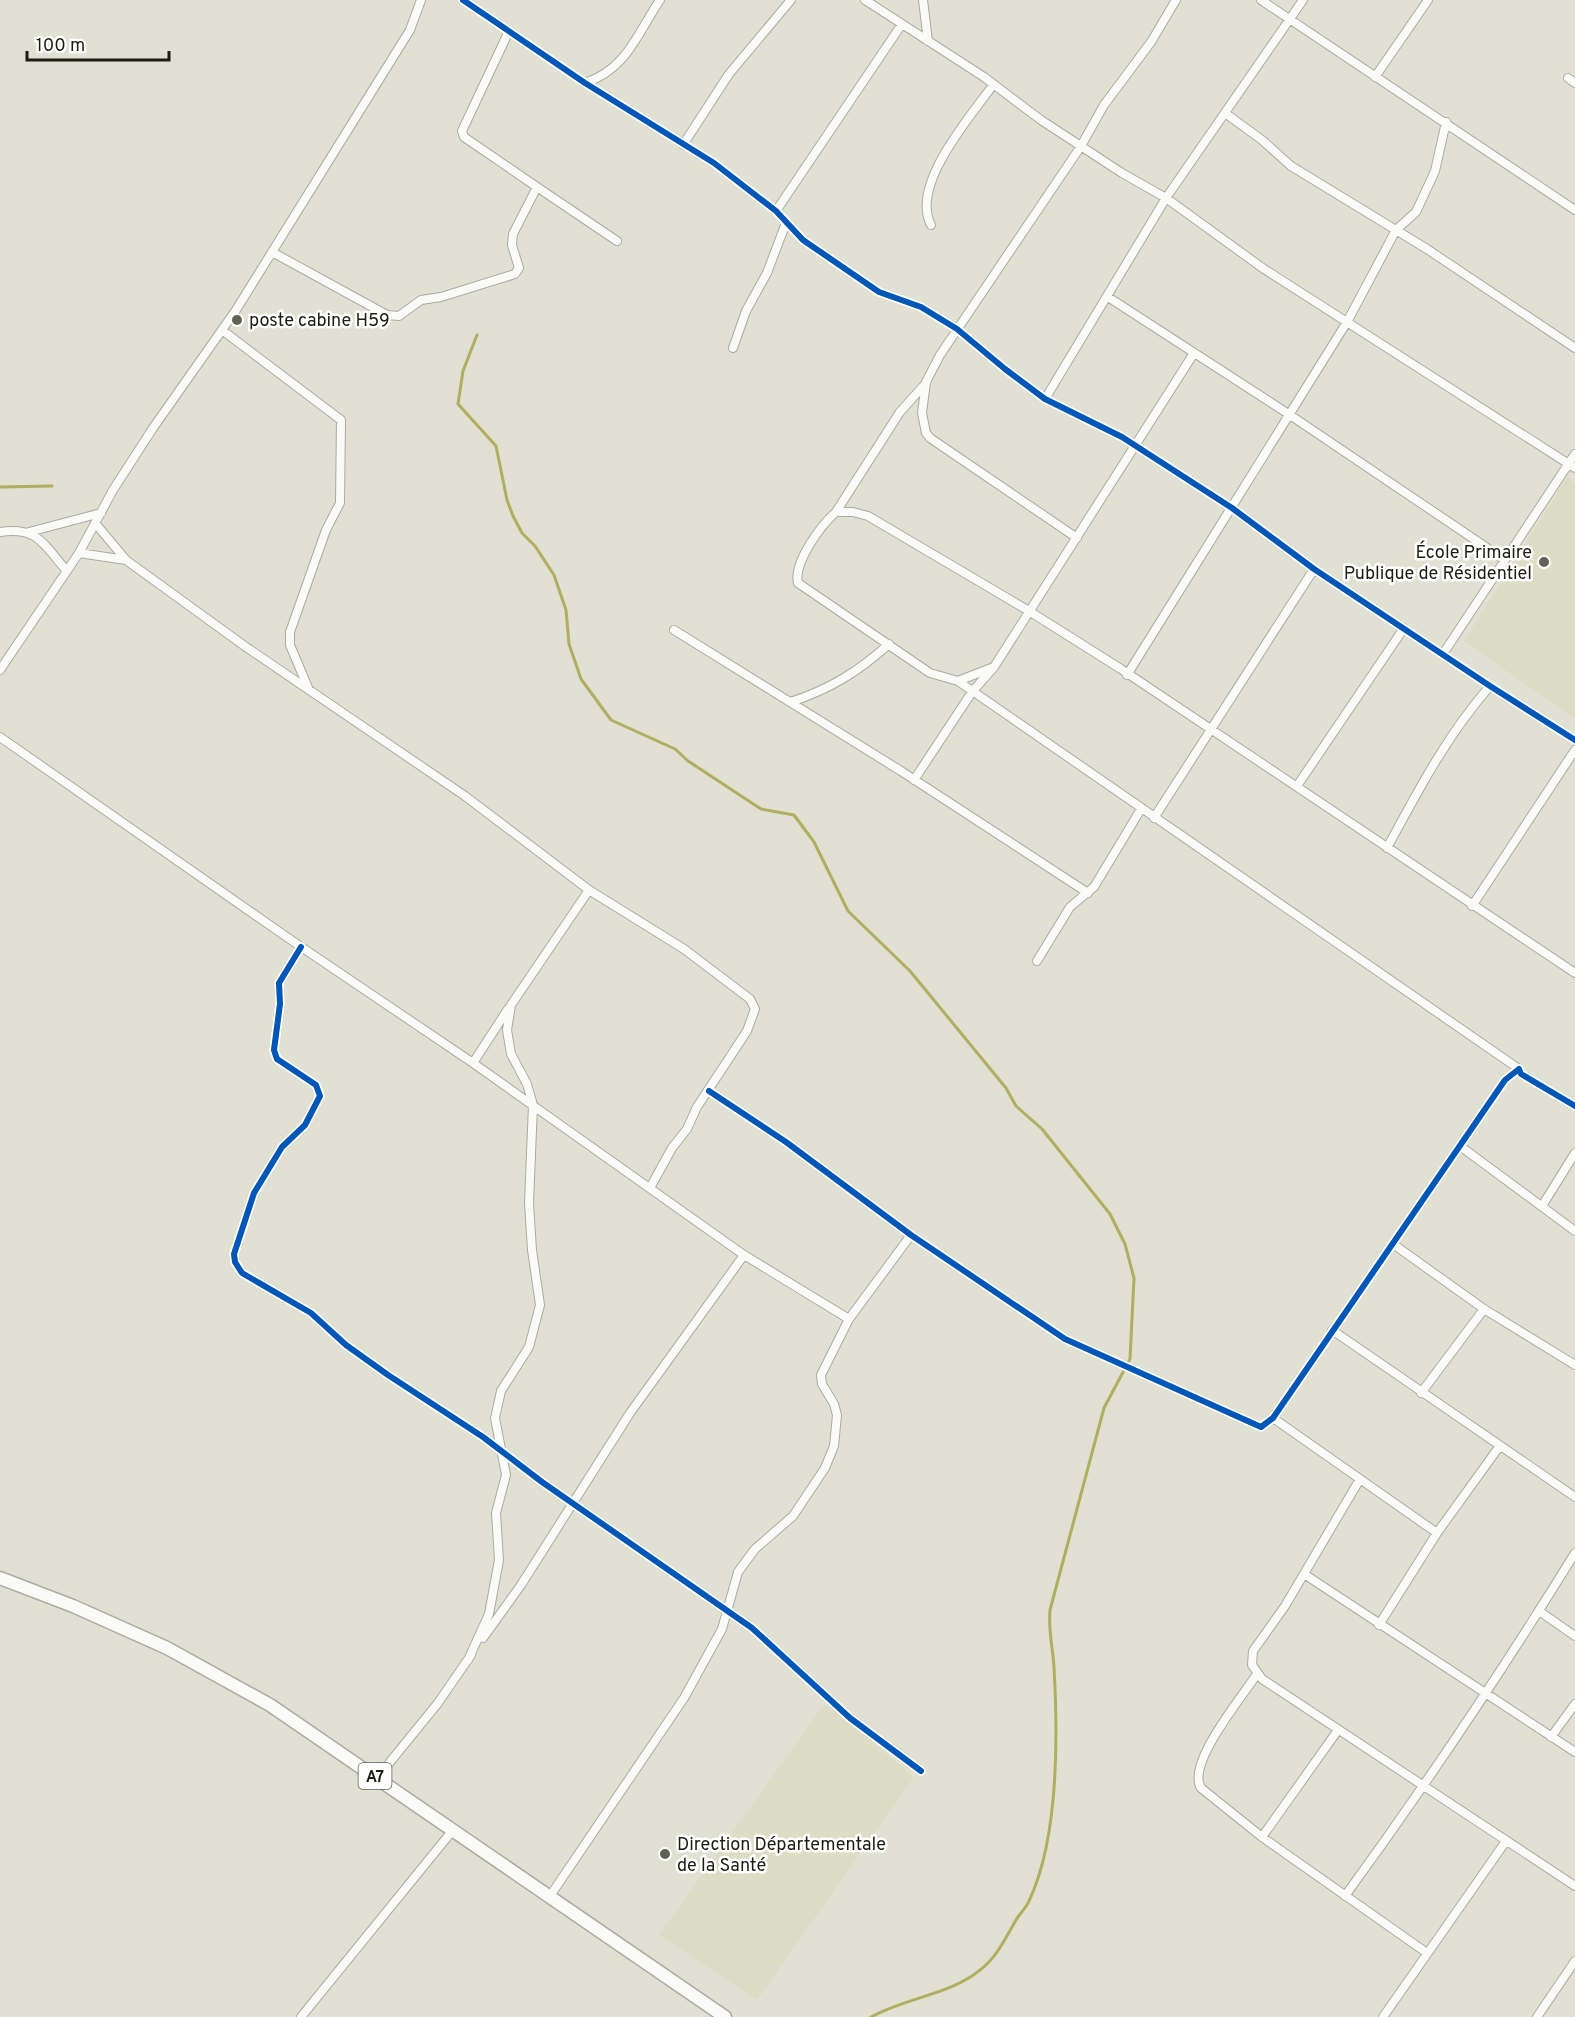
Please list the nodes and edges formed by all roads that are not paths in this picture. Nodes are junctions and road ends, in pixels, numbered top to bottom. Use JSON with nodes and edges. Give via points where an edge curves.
{"nodes":[{"id":1,"x":421,"y":0,"type":"edge"},
{"id":2,"x":463,"y":0,"type":"edge"},
{"id":3,"x":660,"y":0,"type":"edge"},
{"id":4,"x":791,"y":0,"type":"edge"},
{"id":5,"x":865,"y":0,"type":"edge"},
{"id":6,"x":923,"y":0,"type":"edge"},
{"id":7,"x":1176,"y":0,"type":"edge"},
{"id":8,"x":1261,"y":0,"type":"edge"},
{"id":9,"x":1303,"y":0,"type":"edge"},
{"id":10,"x":1428,"y":0,"type":"edge"},
{"id":11,"x":1289,"y":20,"type":"junction"},
{"id":12,"x":902,"y":24,"type":"junction"},
{"id":13,"x":509,"y":31,"type":"junction"},
{"id":14,"x":928,"y":41,"type":"junction"},
{"id":15,"x":1375,"y":77,"type":"junction"},
{"id":16,"x":585,"y":83,"type":"junction"},
{"id":17,"x":993,"y":85,"type":"junction"},
{"id":18,"x":1225,"y":113,"type":"junction"},
{"id":19,"x":1446,"y":122,"type":"junction"},
{"id":20,"x":683,"y":145,"type":"junction"},
{"id":21,"x":1081,"y":146,"type":"junction"},
{"id":22,"x":537,"y":187,"type":"junction"},
{"id":23,"x":1166,"y":198,"type":"junction"},
{"id":24,"x":1575,"y":210,"type":"edge"},
{"id":25,"x":776,"y":211,"type":"junction"},
{"id":26,"x":786,"y":223,"type":"junction"},
{"id":27,"x":931,"y":225,"type":"dead end"},
{"id":28,"x":1396,"y":230,"type":"junction"},
{"id":29,"x":617,"y":240,"type":"dead end"},
{"id":30,"x":272,"y":252,"type":"junction"},
{"id":31,"x":1108,"y":297,"type":"junction"},
{"id":32,"x":1347,"y":322,"type":"junction"},
{"id":33,"x":957,"y":329,"type":"junction"},
{"id":34,"x":222,"y":330,"type":"junction"},
{"id":35,"x":733,"y":348,"type":"dead end"},
{"id":36,"x":1575,"y":348,"type":"edge"},
{"id":37,"x":1194,"y":353,"type":"junction"},
{"id":38,"x":926,"y":382,"type":"junction"},
{"id":39,"x":1045,"y":399,"type":"junction"},
{"id":40,"x":1290,"y":415,"type":"junction"},
{"id":41,"x":1134,"y":445,"type":"junction"},
{"id":42,"x":1575,"y":454,"type":"edge"},
{"id":43,"x":1572,"y":466,"type":"edge"},
{"id":44,"x":1232,"y":508,"type":"junction"},
{"id":45,"x":836,"y":512,"type":"junction"},
{"id":46,"x":101,"y":513,"type":"junction"},
{"id":47,"x":95,"y":523,"type":"junction"},
{"id":48,"x":0,"y":532,"type":"edge"},
{"id":49,"x":29,"y":532,"type":"junction"},
{"id":50,"x":1077,"y":538,"type":"junction"},
{"id":51,"x":79,"y":553,"type":"junction"},
{"id":52,"x":126,"y":560,"type":"junction"},
{"id":53,"x":1505,"y":560,"type":"junction"},
{"id":54,"x":1314,"y":568,"type":"junction"},
{"id":55,"x":66,"y":570,"type":"junction"},
{"id":56,"x":1029,"y":611,"type":"junction"},
{"id":57,"x":1404,"y":628,"type":"junction"},
{"id":58,"x":674,"y":630,"type":"dead end"},
{"id":59,"x":889,"y":644,"type":"junction"},
{"id":60,"x":1443,"y":654,"type":"junction"},
{"id":61,"x":994,"y":667,"type":"junction"},
{"id":62,"x":0,"y":670,"type":"edge"},
{"id":63,"x":1126,"y":675,"type":"junction"},
{"id":64,"x":958,"y":681,"type":"junction"},
{"id":65,"x":1490,"y":687,"type":"junction"},
{"id":66,"x":309,"y":690,"type":"junction"},
{"id":67,"x":972,"y":692,"type":"junction"},
{"id":68,"x":790,"y":702,"type":"junction"},
{"id":69,"x":1212,"y":728,"type":"junction"},
{"id":70,"x":0,"y":737,"type":"edge"},
{"id":71,"x":1575,"y":740,"type":"edge"},
{"id":72,"x":1575,"y":750,"type":"edge"},
{"id":73,"x":914,"y":780,"type":"junction"},
{"id":74,"x":1297,"y":786,"type":"junction"},
{"id":75,"x":1141,"y":809,"type":"junction"},
{"id":76,"x":1155,"y":818,"type":"junction"},
{"id":77,"x":1387,"y":848,"type":"junction"},
{"id":78,"x":589,"y":890,"type":"junction"},
{"id":79,"x":1088,"y":893,"type":"junction"},
{"id":80,"x":1472,"y":906,"type":"junction"},
{"id":81,"x":301,"y":947,"type":"junction"},
{"id":82,"x":1037,"y":961,"type":"dead end"},
{"id":83,"x":1575,"y":973,"type":"edge"},
{"id":84,"x":511,"y":1005,"type":"junction"},
{"id":85,"x":473,"y":1063,"type":"junction"},
{"id":86,"x":1519,"y":1069,"type":"junction"},
{"id":87,"x":709,"y":1091,"type":"junction"},
{"id":88,"x":533,"y":1105,"type":"junction"},
{"id":89,"x":1575,"y":1106,"type":"edge"},
{"id":90,"x":1460,"y":1146,"type":"junction"},
{"id":91,"x":1575,"y":1153,"type":"edge"},
{"id":92,"x":650,"y":1188,"type":"junction"},
{"id":93,"x":1542,"y":1206,"type":"junction"},
{"id":94,"x":1575,"y":1231,"type":"edge"},
{"id":95,"x":911,"y":1236,"type":"junction"},
{"id":96,"x":1393,"y":1244,"type":"junction"},
{"id":97,"x":744,"y":1255,"type":"junction"},
{"id":98,"x":1484,"y":1310,"type":"junction"},
{"id":99,"x":849,"y":1318,"type":"junction"},
{"id":100,"x":1332,"y":1330,"type":"junction"},
{"id":101,"x":1574,"y":1364,"type":"edge"},
{"id":102,"x":1421,"y":1393,"type":"junction"},
{"id":103,"x":1273,"y":1418,"type":"junction"},
{"id":104,"x":1499,"y":1447,"type":"junction"},
{"id":105,"x":502,"y":1451,"type":"junction"},
{"id":106,"x":1360,"y":1479,"type":"junction"},
{"id":107,"x":1575,"y":1497,"type":"edge"},
{"id":108,"x":573,"y":1503,"type":"junction"},
{"id":109,"x":1437,"y":1533,"type":"junction"},
{"id":110,"x":1575,"y":1553,"type":"edge"},
{"id":111,"x":1304,"y":1574,"type":"junction"},
{"id":112,"x":0,"y":1578,"type":"edge"},
{"id":113,"x":728,"y":1611,"type":"junction"},
{"id":114,"x":1539,"y":1611,"type":"junction"},
{"id":115,"x":1379,"y":1625,"type":"junction"},
{"id":116,"x":1575,"y":1636,"type":"edge"},
{"id":117,"x":468,"y":1660,"type":"junction"},
{"id":118,"x":1257,"y":1674,"type":"junction"},
{"id":119,"x":1486,"y":1695,"type":"junction"},
{"id":120,"x":1575,"y":1704,"type":"edge"},
{"id":121,"x":1338,"y":1730,"type":"junction"},
{"id":122,"x":1551,"y":1737,"type":"junction"},
{"id":123,"x":1575,"y":1752,"type":"edge"},
{"id":124,"x":921,"y":1771,"type":"dead end"},
{"id":125,"x":377,"y":1778,"type":"junction"},
{"id":126,"x":1424,"y":1787,"type":"junction"},
{"id":127,"x":453,"y":1830,"type":"junction"},
{"id":128,"x":1262,"y":1837,"type":"junction"},
{"id":129,"x":1506,"y":1841,"type":"junction"},
{"id":130,"x":1575,"y":1886,"type":"edge"},
{"id":131,"x":550,"y":1896,"type":"junction"},
{"id":132,"x":1345,"y":1896,"type":"junction"},
{"id":133,"x":1427,"y":1953,"type":"junction"},
{"id":134,"x":1575,"y":1961,"type":"edge"},
{"id":135,"x":301,"y":2017,"type":"edge"},
{"id":136,"x":725,"y":2017,"type":"edge"},
{"id":137,"x":1383,"y":2017,"type":"edge"},
{"id":138,"x":1537,"y":2017,"type":"edge"}],
"edges":[{"from":1,"to":30,"type":"street","via":[[404,39]]},
{"from":2,"to":13,"type":"street"},
{"from":3,"to":16,"type":"street","via":[[612,71]]},
{"from":4,"to":20,"type":"street","via":[[729,74]]},
{"from":5,"to":12,"type":"street"},
{"from":6,"to":14,"type":"street"},
{"from":7,"to":21,"type":"street","via":[[1151,42],[1104,105]]},
{"from":8,"to":11,"type":"street"},
{"from":9,"to":11,"type":"street"},
{"from":10,"to":15,"type":"street"},
{"from":11,"to":15,"type":"street"},
{"from":11,"to":18,"type":"street"},
{"from":12,"to":14,"type":"street"},
{"from":12,"to":25,"type":"street"},
{"from":13,"to":16,"type":"street"},
{"from":13,"to":22,"type":"street","via":[[462,131],[464,137]]},
{"from":14,"to":17,"type":"street"},
{"from":15,"to":19,"type":"street"},
{"from":16,"to":20,"type":"street"},
{"from":17,"to":21,"type":"street"},
{"from":17,"to":27,"type":"street","via":[[953,141],[933,178],[926,201]]},
{"from":18,"to":23,"type":"street"},
{"from":18,"to":28,"type":"street","via":[[1291,166]]},
{"from":19,"to":24,"type":"street"},
{"from":19,"to":28,"type":"street","via":[[1434,171],[1416,212]]},
{"from":20,"to":25,"type":"street","via":[[723,169]]},
{"from":21,"to":23,"type":"street"},
{"from":21,"to":33,"type":"street"},
{"from":22,"to":29,"type":"street"},
{"from":22,"to":30,"type":"street","via":[[513,234],[519,268],[514,274],[421,300],[399,316],[387,315]]},
{"from":23,"to":31,"type":"street"},
{"from":23,"to":32,"type":"street","via":[[1264,269]]},
{"from":25,"to":26,"type":"street"},
{"from":26,"to":33,"type":"street","via":[[803,240],[879,292],[921,307]]},
{"from":26,"to":35,"type":"street"},
{"from":28,"to":32,"type":"street"},
{"from":28,"to":36,"type":"street"},
{"from":30,"to":34,"type":"street"},
{"from":31,"to":37,"type":"street"},
{"from":31,"to":39,"type":"street"},
{"from":32,"to":40,"type":"street"},
{"from":32,"to":43,"type":"street"},
{"from":33,"to":38,"type":"street"},
{"from":33,"to":39,"type":"street"},
{"from":34,"to":46,"type":"street","via":[[153,428]]},
{"from":34,"to":66,"type":"street","via":[[341,420],[340,503],[326,530],[290,632],[290,645]]},
{"from":37,"to":40,"type":"street"},
{"from":37,"to":41,"type":"street"},
{"from":38,"to":45,"type":"street","via":[[900,412]]},
{"from":38,"to":50,"type":"street","via":[[922,413],[930,438]]},
{"from":39,"to":41,"type":"street"},
{"from":40,"to":44,"type":"street"},
{"from":40,"to":53,"type":"street"},
{"from":41,"to":44,"type":"street"},
{"from":41,"to":50,"type":"street"},
{"from":42,"to":43,"type":"street"},
{"from":43,"to":53,"type":"street"},
{"from":44,"to":54,"type":"street"},
{"from":44,"to":63,"type":"street"},
{"from":45,"to":56,"type":"street","via":[[868,516]]},
{"from":45,"to":59,"type":"street","via":[[802,560],[796,573],[798,584]]},
{"from":46,"to":47,"type":"street"},
{"from":46,"to":49,"type":"street"},
{"from":47,"to":51,"type":"street"},
{"from":47,"to":52,"type":"street"},
{"from":48,"to":49,"type":"street"},
{"from":49,"to":55,"type":"street","via":[[40,538]]},
{"from":50,"to":56,"type":"street"},
{"from":51,"to":52,"type":"street"},
{"from":51,"to":55,"type":"street"},
{"from":52,"to":66,"type":"street"},
{"from":53,"to":60,"type":"street"},
{"from":54,"to":57,"type":"street"},
{"from":54,"to":69,"type":"street"},
{"from":55,"to":62,"type":"street"},
{"from":56,"to":61,"type":"street"},
{"from":56,"to":63,"type":"street"},
{"from":57,"to":60,"type":"street"},
{"from":57,"to":74,"type":"street"},
{"from":58,"to":68,"type":"street"},
{"from":59,"to":64,"type":"street","via":[[930,673]]},
{"from":59,"to":68,"type":"street","via":[[860,670],[822,692]]},
{"from":60,"to":65,"type":"street"},
{"from":61,"to":64,"type":"street"},
{"from":61,"to":67,"type":"street"},
{"from":63,"to":69,"type":"street"},
{"from":64,"to":67,"type":"street"},
{"from":65,"to":71,"type":"street"},
{"from":65,"to":77,"type":"street","via":[[1444,746]]},
{"from":66,"to":78,"type":"street","via":[[465,796]]},
{"from":67,"to":73,"type":"street"},
{"from":67,"to":75,"type":"street"},
{"from":68,"to":73,"type":"street"},
{"from":69,"to":74,"type":"street"},
{"from":69,"to":76,"type":"street"},
{"from":70,"to":81,"type":"street"},
{"from":72,"to":80,"type":"street"},
{"from":73,"to":79,"type":"street"},
{"from":74,"to":77,"type":"street"},
{"from":75,"to":76,"type":"street"},
{"from":75,"to":79,"type":"street"},
{"from":76,"to":86,"type":"street"},
{"from":77,"to":80,"type":"street"},
{"from":78,"to":84,"type":"street"},
{"from":78,"to":87,"type":"street","via":[[684,949],[754,1004],[752,1021]]},
{"from":79,"to":82,"type":"street","via":[[1075,900]]},
{"from":80,"to":83,"type":"street"},
{"from":81,"to":85,"type":"street"},
{"from":81,"to":105,"type":"street","via":[[279,983],[274,1053],[316,1085],[320,1096],[305,1125],[282,1147],[254,1193],[237,1241],[235,1262],[249,1278],[311,1313],[346,1345]]},
{"from":84,"to":85,"type":"street"},
{"from":84,"to":88,"type":"street","via":[[507,1030],[511,1054]]},
{"from":85,"to":88,"type":"street"},
{"from":86,"to":89,"type":"street","via":[[1521,1074]]},
{"from":86,"to":90,"type":"street","via":[[1505,1080]]},
{"from":87,"to":92,"type":"street"},
{"from":87,"to":95,"type":"street","via":[[786,1142]]},
{"from":88,"to":92,"type":"street"},
{"from":88,"to":105,"type":"street","via":[[529,1203],[540,1305],[529,1347],[504,1385],[498,1404],[495,1427]]},
{"from":90,"to":93,"type":"street"},
{"from":90,"to":96,"type":"street"},
{"from":91,"to":93,"type":"street"},
{"from":92,"to":97,"type":"street"},
{"from":93,"to":94,"type":"street"},
{"from":95,"to":99,"type":"street"},
{"from":95,"to":103,"type":"street","via":[[1065,1339],[1252,1425],[1264,1426]]},
{"from":96,"to":98,"type":"street"},
{"from":96,"to":100,"type":"street"},
{"from":97,"to":99,"type":"street"},
{"from":97,"to":108,"type":"street","via":[[630,1413]]},
{"from":98,"to":101,"type":"street"},
{"from":98,"to":102,"type":"street"},
{"from":99,"to":113,"type":"street","via":[[821,1375],[837,1415],[834,1446],[825,1468],[798,1510],[755,1549],[738,1572]]},
{"from":100,"to":102,"type":"street"},
{"from":100,"to":103,"type":"street"},
{"from":102,"to":104,"type":"street"},
{"from":103,"to":106,"type":"street"},
{"from":104,"to":107,"type":"street"},
{"from":104,"to":109,"type":"street"},
{"from":105,"to":108,"type":"street"},
{"from":105,"to":117,"type":"street","via":[[506,1475],[496,1513],[498,1568],[489,1614]]},
{"from":106,"to":109,"type":"street"},
{"from":106,"to":111,"type":"street"},
{"from":108,"to":113,"type":"street"},
{"from":108,"to":117,"type":"street","via":[[522,1585]]},
{"from":109,"to":115,"type":"street"},
{"from":110,"to":114,"type":"street"},
{"from":111,"to":115,"type":"street"},
{"from":111,"to":118,"type":"street","via":[[1253,1651],[1252,1665]]},
{"from":112,"to":125,"type":"highway","number":"A7","via":[[167,1648],[270,1705]]},
{"from":113,"to":124,"type":"street","via":[[781,1653],[850,1718]]},
{"from":113,"to":131,"type":"street","via":[[684,1698]]},
{"from":114,"to":116,"type":"street"},
{"from":114,"to":119,"type":"street"},
{"from":115,"to":119,"type":"street"},
{"from":117,"to":125,"type":"street"},
{"from":118,"to":121,"type":"street"},
{"from":118,"to":128,"type":"street","via":[[1206,1750],[1197,1782],[1205,1794]]},
{"from":119,"to":122,"type":"street"},
{"from":119,"to":126,"type":"street"},
{"from":120,"to":122,"type":"street"},
{"from":121,"to":126,"type":"street"},
{"from":121,"to":128,"type":"street"},
{"from":122,"to":123,"type":"street"},
{"from":125,"to":127,"type":"highway","number":"A7"},
{"from":126,"to":129,"type":"street"},
{"from":126,"to":132,"type":"street"},
{"from":127,"to":131,"type":"highway","number":"A7"},
{"from":127,"to":135,"type":"street"},
{"from":128,"to":132,"type":"street"},
{"from":129,"to":130,"type":"street"},
{"from":129,"to":133,"type":"street"},
{"from":131,"to":136,"type":"highway","number":"A7"},
{"from":132,"to":133,"type":"street"},
{"from":133,"to":137,"type":"street"},
{"from":134,"to":138,"type":"street"}]}
